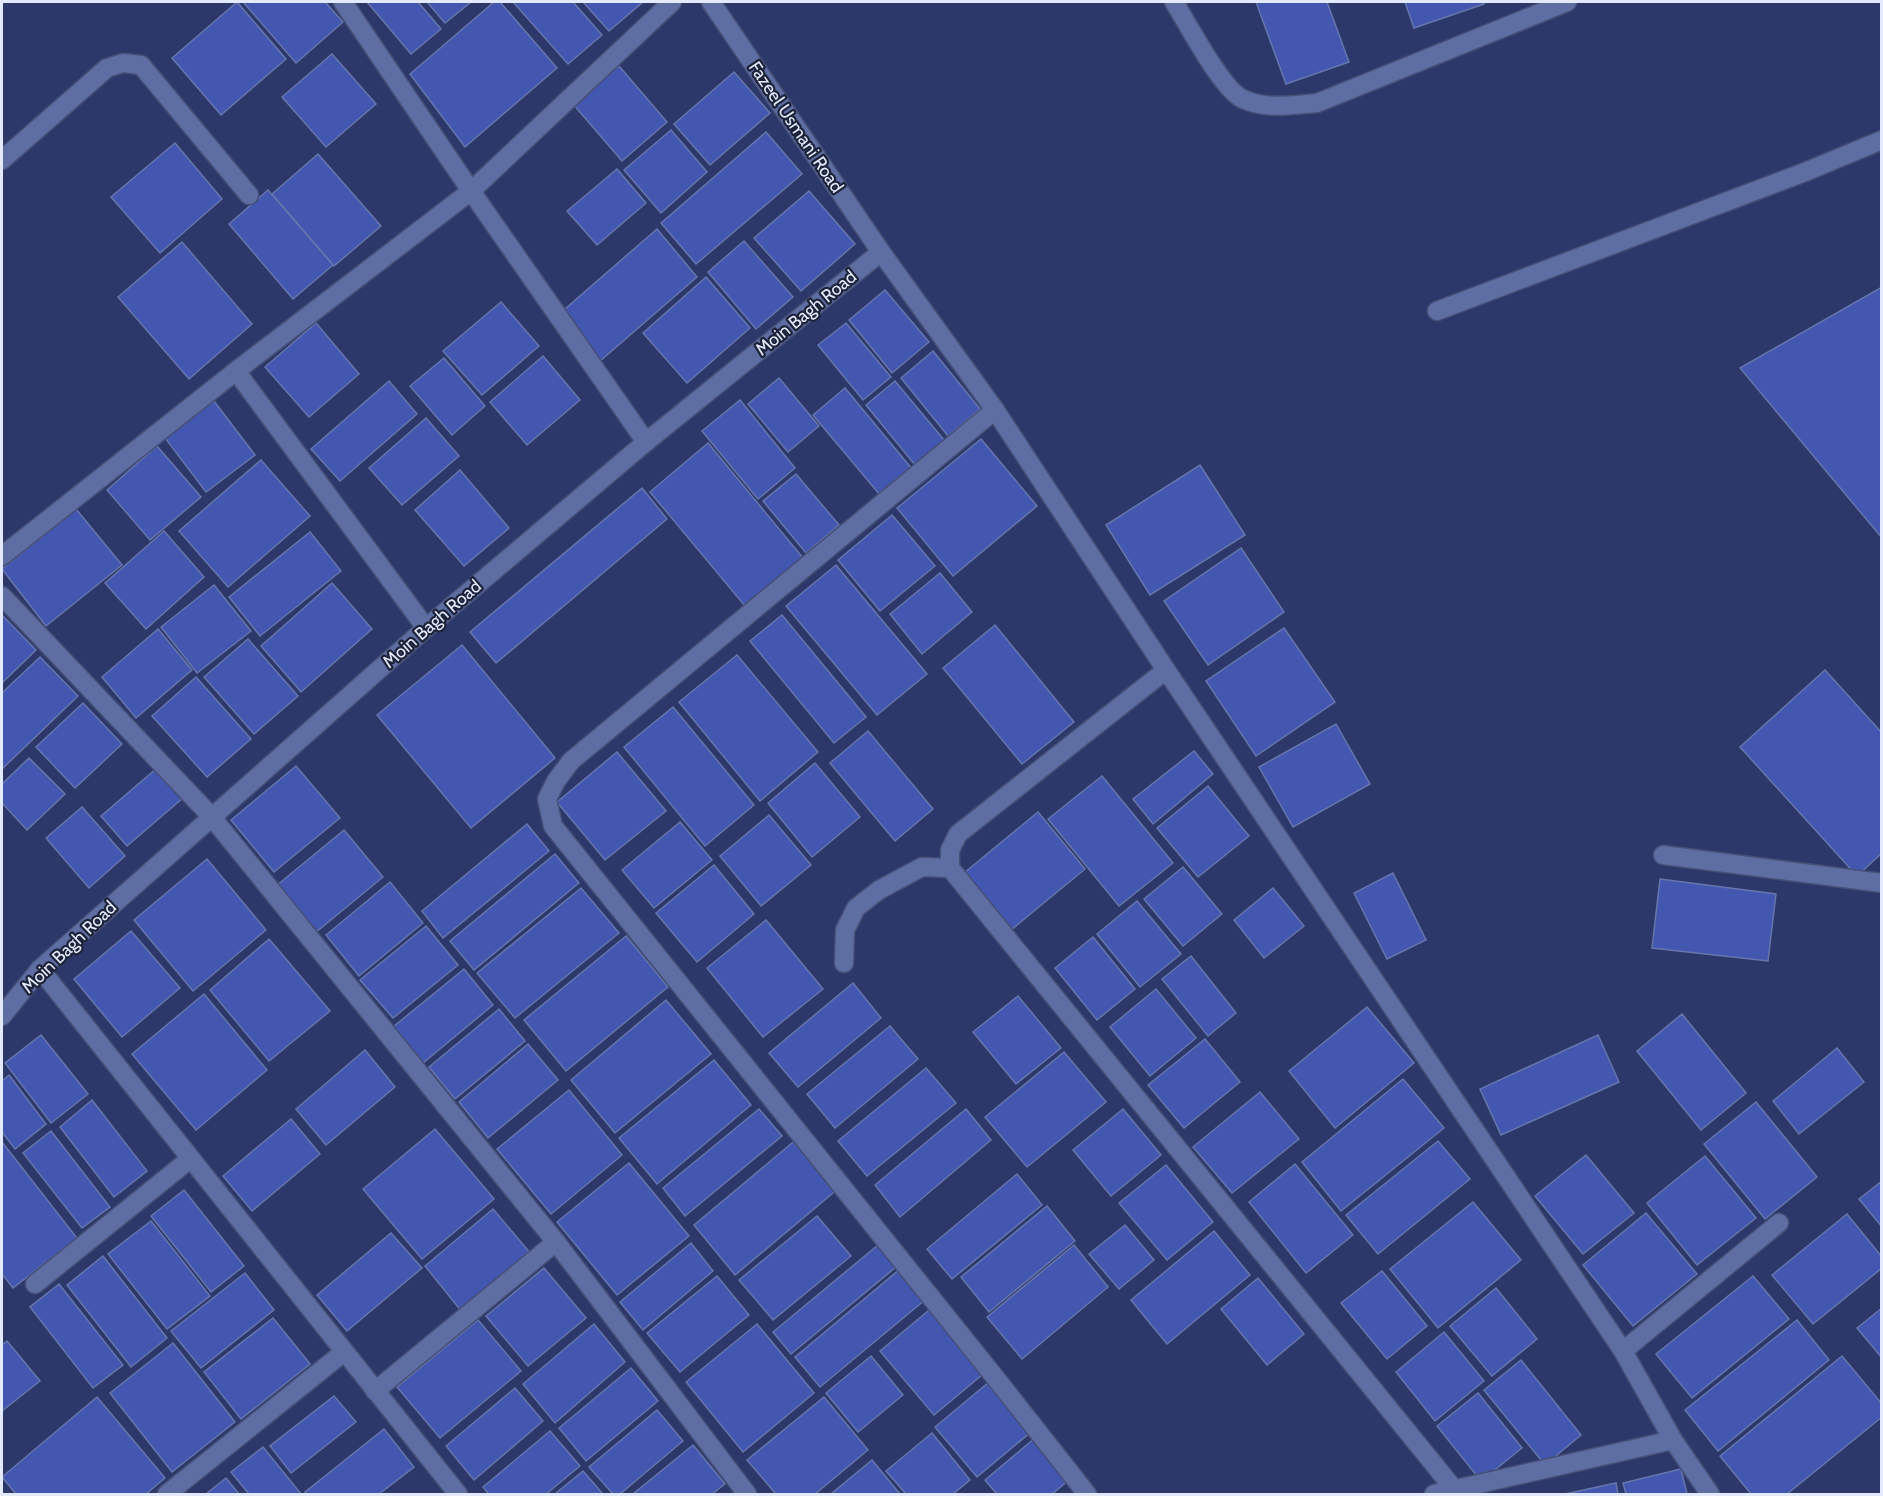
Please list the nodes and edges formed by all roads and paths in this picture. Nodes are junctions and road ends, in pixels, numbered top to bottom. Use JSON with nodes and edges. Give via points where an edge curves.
{"nodes":[{"id":1,"x":343,"y":2,"type":"edge"},
{"id":2,"x":672,"y":2,"type":"edge"},
{"id":3,"x":711,"y":2,"type":"edge"},
{"id":4,"x":1174,"y":2,"type":"edge"},
{"id":5,"x":1567,"y":2,"type":"edge"},
{"id":6,"x":1881,"y":140,"type":"edge"},
{"id":7,"x":2,"y":160,"type":"edge"},
{"id":8,"x":471,"y":191,"type":"junction"},
{"id":9,"x":249,"y":195,"type":"dead end"},
{"id":10,"x":881,"y":252,"type":"junction"},
{"id":11,"x":1437,"y":311,"type":"dead end"},
{"id":12,"x":236,"y":371,"type":"junction"},
{"id":13,"x":995,"y":410,"type":"junction"},
{"id":14,"x":646,"y":442,"type":"junction"},
{"id":15,"x":2,"y":556,"type":"edge"},
{"id":16,"x":2,"y":596,"type":"edge"},
{"id":17,"x":426,"y":628,"type":"junction"},
{"id":18,"x":1166,"y":670,"type":"junction"},
{"id":19,"x":211,"y":816,"type":"junction"},
{"id":20,"x":1663,"y":855,"type":"dead end"},
{"id":21,"x":950,"y":868,"type":"junction"},
{"id":22,"x":1881,"y":884,"type":"edge"},
{"id":23,"x":844,"y":963,"type":"dead end"},
{"id":24,"x":40,"y":969,"type":"junction"},
{"id":25,"x":2,"y":1014,"type":"edge"},
{"id":26,"x":190,"y":1159,"type":"junction"},
{"id":27,"x":1779,"y":1223,"type":"dead end"},
{"id":28,"x":556,"y":1242,"type":"junction"},
{"id":29,"x":35,"y":1284,"type":"dead end"},
{"id":30,"x":1623,"y":1351,"type":"junction"},
{"id":31,"x":344,"y":1352,"type":"junction"},
{"id":32,"x":375,"y":1391,"type":"junction"},
{"id":33,"x":1672,"y":1440,"type":"junction"},
{"id":34,"x":1454,"y":1489,"type":"junction"},
{"id":35,"x":167,"y":1494,"type":"edge"},
{"id":36,"x":458,"y":1494,"type":"edge"},
{"id":37,"x":747,"y":1494,"type":"edge"},
{"id":38,"x":1087,"y":1494,"type":"edge"},
{"id":39,"x":1434,"y":1494,"type":"edge"},
{"id":40,"x":1710,"y":1494,"type":"edge"}],
"edges":[{"from":1,"to":8,"type":"street"},
{"from":2,"to":8,"type":"street"},
{"from":3,"to":10,"type":"street","name":"Fazeel Usmani Road"},
{"from":4,"to":5,"type":"street","via":[[1219,77],[1242,99],[1277,107],[1317,103]]},
{"from":6,"to":11,"type":"street"},
{"from":7,"to":9,"type":"street","via":[[107,68],[123,63],[141,65]]},
{"from":8,"to":12,"type":"street"},
{"from":8,"to":14,"type":"street"},
{"from":10,"to":13,"type":"street","name":"Fazeel Usmani Road"},
{"from":10,"to":14,"type":"street","name":"Moin Bagh Road"},
{"from":12,"to":15,"type":"street"},
{"from":12,"to":17,"type":"street"},
{"from":13,"to":18,"type":"street","name":"Fazeel Usmani Road"},
{"from":13,"to":38,"type":"street","via":[[571,761],[547,799],[553,826]]},
{"from":14,"to":17,"type":"street","name":"Moin Bagh Road"},
{"from":16,"to":19,"type":"street"},
{"from":17,"to":19,"type":"street","name":"Moin Bagh Road"},
{"from":18,"to":21,"type":"street","via":[[958,834],[950,850]]},
{"from":18,"to":30,"type":"street","name":"Fazeel Usmani Road"},
{"from":19,"to":24,"type":"street","name":"Moin Bagh Road"},
{"from":19,"to":28,"type":"street"},
{"from":20,"to":22,"type":"street"},
{"from":21,"to":23,"type":"street","via":[[922,867],[879,890],[856,908],[845,930]]},
{"from":21,"to":34,"type":"street"},
{"from":24,"to":25,"type":"street","name":"Moin Bagh Road"},
{"from":24,"to":26,"type":"street"},
{"from":26,"to":29,"type":"street"},
{"from":26,"to":31,"type":"street"},
{"from":27,"to":30,"type":"street"},
{"from":28,"to":32,"type":"street"},
{"from":28,"to":37,"type":"street"},
{"from":30,"to":33,"type":"street","name":"Fazeel Usmani Road"},
{"from":31,"to":32,"type":"street"},
{"from":31,"to":35,"type":"street"},
{"from":32,"to":36,"type":"street"},
{"from":33,"to":34,"type":"street"},
{"from":33,"to":40,"type":"street","name":"Fazeel Usmani Road"},
{"from":34,"to":39,"type":"street"}]}
